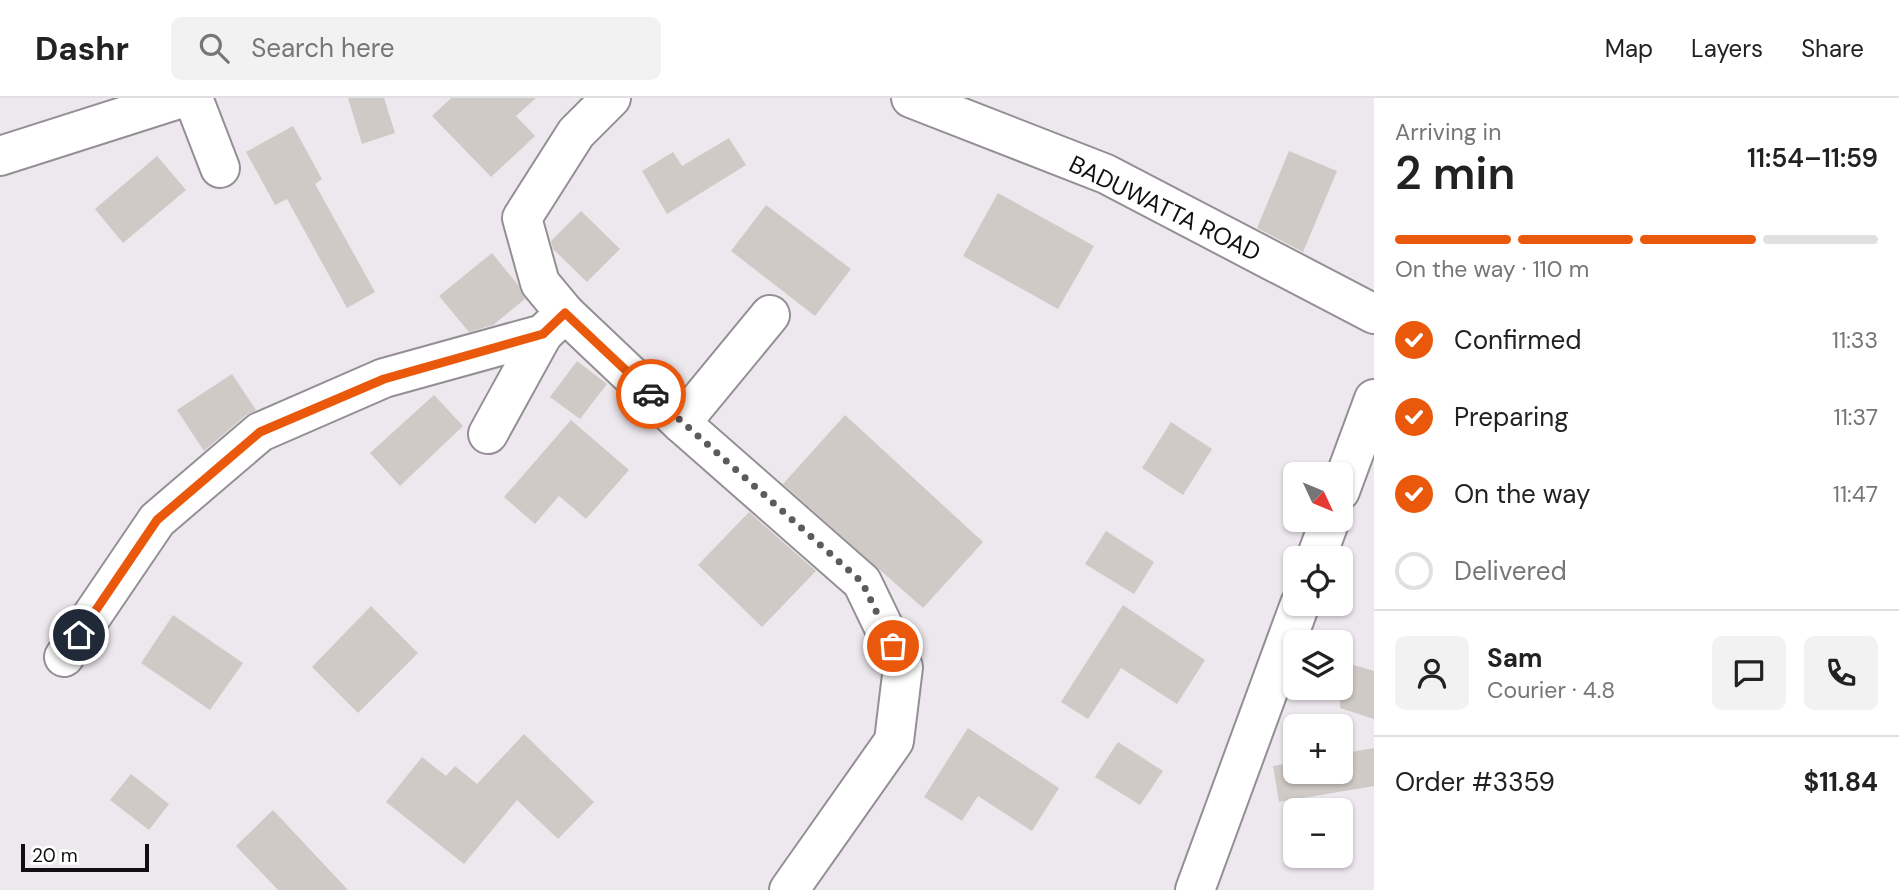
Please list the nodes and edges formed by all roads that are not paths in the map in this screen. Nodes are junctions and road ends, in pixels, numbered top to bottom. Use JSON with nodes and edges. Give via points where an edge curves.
{"nodes":[{"id":1,"x":182,"y":98,"type":"edge"},
{"id":2,"x":193,"y":98,"type":"edge"},
{"id":3,"x":611,"y":98,"type":"edge"},
{"id":4,"x":911,"y":98,"type":"edge"},
{"id":5,"x":0,"y":156,"type":"edge"},
{"id":6,"x":220,"y":168,"type":"dead end"},
{"id":7,"x":1374,"y":314,"type":"edge"},
{"id":8,"x":770,"y":315,"type":"dead end"},
{"id":9,"x":554,"y":323,"type":"junction"},
{"id":10,"x":1374,"y":399,"type":"edge"},
{"id":11,"x":681,"y":423,"type":"junction"},
{"id":12,"x":488,"y":434,"type":"dead end"},
{"id":13,"x":1351,"y":462,"type":"edge"},
{"id":14,"x":1296,"y":616,"type":"edge"},
{"id":15,"x":64,"y":657,"type":"dead end"},
{"id":16,"x":789,"y":890,"type":"edge"},
{"id":17,"x":1195,"y":890,"type":"edge"}],
"edges":[{"from":1,"to":5,"type":"street"},
{"from":2,"to":6,"type":"street"},
{"from":3,"to":9,"type":"street","via":[[576,133],[522,218]]},
{"from":4,"to":7,"type":"street","name":"BADUWATTA ROAD","via":[[1106,174]]},
{"from":8,"to":11,"type":"street"},
{"from":9,"to":11,"type":"street"},
{"from":9,"to":12,"type":"street"},
{"from":9,"to":15,"type":"street","via":[[384,379],[260,432],[157,520]]},
{"from":10,"to":13,"type":"street"},
{"from":11,"to":16,"type":"street","via":[[862,582],[903,667],[894,741]]},
{"from":14,"to":17,"type":"street"}]}
